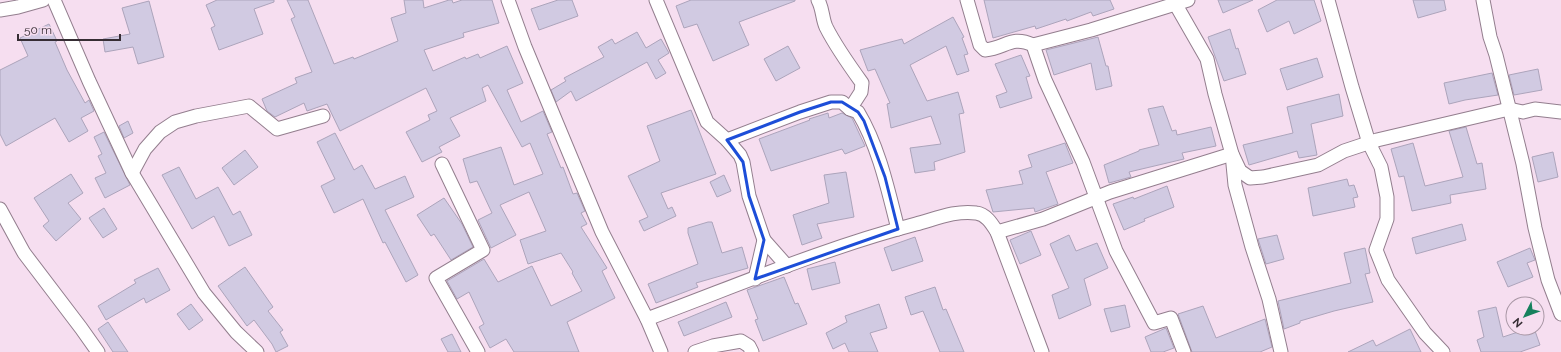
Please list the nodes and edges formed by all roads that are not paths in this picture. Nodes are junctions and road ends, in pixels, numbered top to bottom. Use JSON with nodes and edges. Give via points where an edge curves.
{"nodes":[{"id":1,"x":43,"y":0,"type":"edge"},
{"id":2,"x":54,"y":0,"type":"edge"},
{"id":3,"x":508,"y":0,"type":"edge"},
{"id":4,"x":656,"y":0,"type":"edge"},
{"id":5,"x":818,"y":0,"type":"edge"},
{"id":6,"x":966,"y":0,"type":"edge"},
{"id":7,"x":1328,"y":0,"type":"edge"},
{"id":8,"x":1483,"y":0,"type":"edge"},
{"id":9,"x":1182,"y":2,"type":"edge"},
{"id":10,"x":0,"y":10,"type":"edge"},
{"id":11,"x":1033,"y":45,"type":"junction"},
{"id":12,"x":1509,"y":109,"type":"junction"},
{"id":13,"x":850,"y":110,"type":"junction"},
{"id":14,"x":1561,"y":112,"type":"edge"},
{"id":15,"x":323,"y":116,"type":"dead end"},
{"id":16,"x":726,"y":140,"type":"junction"},
{"id":17,"x":1369,"y":143,"type":"junction"},
{"id":18,"x":1232,"y":154,"type":"junction"},
{"id":19,"x":442,"y":164,"type":"dead end"},
{"id":20,"x":132,"y":173,"type":"junction"},
{"id":21,"x":1095,"y":198,"type":"junction"},
{"id":22,"x":0,"y":209,"type":"edge"},
{"id":23,"x":898,"y":229,"type":"junction"},
{"id":24,"x":997,"y":232,"type":"junction"},
{"id":25,"x":764,"y":240,"type":"junction"},
{"id":26,"x":787,"y":266,"type":"junction"},
{"id":27,"x":755,"y":279,"type":"junction"},
{"id":28,"x":1561,"y":314,"type":"edge"},
{"id":29,"x":647,"y":319,"type":"junction"},
{"id":30,"x":98,"y":352,"type":"edge"},
{"id":31,"x":257,"y":352,"type":"edge"},
{"id":32,"x":478,"y":352,"type":"edge"},
{"id":33,"x":660,"y":352,"type":"edge"},
{"id":34,"x":695,"y":352,"type":"edge"},
{"id":35,"x":752,"y":352,"type":"edge"},
{"id":36,"x":1042,"y":352,"type":"edge"},
{"id":37,"x":1184,"y":352,"type":"edge"},
{"id":38,"x":1281,"y":352,"type":"edge"},
{"id":39,"x":1443,"y":352,"type":"edge"}],
"edges":[{"from":1,"to":10,"type":"street"},
{"from":2,"to":20,"type":"street"},
{"from":3,"to":29,"type":"street","via":[[602,232]]},
{"from":4,"to":16,"type":"street","via":[[707,122]]},
{"from":5,"to":13,"type":"street","via":[[825,25],[862,83],[861,92]]},
{"from":6,"to":11,"type":"street","via":[[980,45],[985,50],[1022,40]]},
{"from":7,"to":17,"type":"street"},
{"from":8,"to":12,"type":"street"},
{"from":9,"to":11,"type":"street"},
{"from":9,"to":18,"type":"street","via":[[1207,59]]},
{"from":11,"to":21,"type":"street","via":[[1045,80],[1083,162]]},
{"from":12,"to":14,"type":"street","via":[[1523,112],[1535,109]]},
{"from":12,"to":17,"type":"street"},
{"from":12,"to":28,"type":"street","via":[[1548,280]]},
{"from":13,"to":16,"type":"street","via":[[842,102],[831,102]]},
{"from":13,"to":23,"type":"street","via":[[858,112],[864,121],[885,178]]},
{"from":15,"to":20,"type":"street","via":[[277,129],[249,106],[175,122],[160,132],[145,149]]},
{"from":16,"to":25,"type":"street","via":[[743,162],[749,196]]},
{"from":17,"to":18,"type":"street","via":[[1344,151],[1318,165],[1263,177],[1250,178],[1240,171]]},
{"from":17,"to":39,"type":"street","via":[[1381,167],[1387,197],[1387,220],[1376,250],[1388,280],[1425,333]]},
{"from":18,"to":21,"type":"street"},
{"from":18,"to":38,"type":"street","via":[[1235,185],[1270,299]]},
{"from":19,"to":32,"type":"street","via":[[484,250],[436,278]]},
{"from":20,"to":31,"type":"street","via":[[204,293],[236,332]]},
{"from":21,"to":24,"type":"street"},
{"from":21,"to":37,"type":"street","via":[[1116,251],[1154,322],[1171,318]]},
{"from":22,"to":30,"type":"street","via":[[24,253]]},
{"from":23,"to":24,"type":"street","via":[[964,212],[984,215]]},
{"from":23,"to":26,"type":"street"},
{"from":24,"to":36,"type":"street"},
{"from":25,"to":26,"type":"street"},
{"from":25,"to":27,"type":"street"},
{"from":26,"to":27,"type":"street"},
{"from":27,"to":29,"type":"street"},
{"from":29,"to":33,"type":"street"},
{"from":34,"to":35,"type":"street","via":[[741,341],[749,346]]}]}
